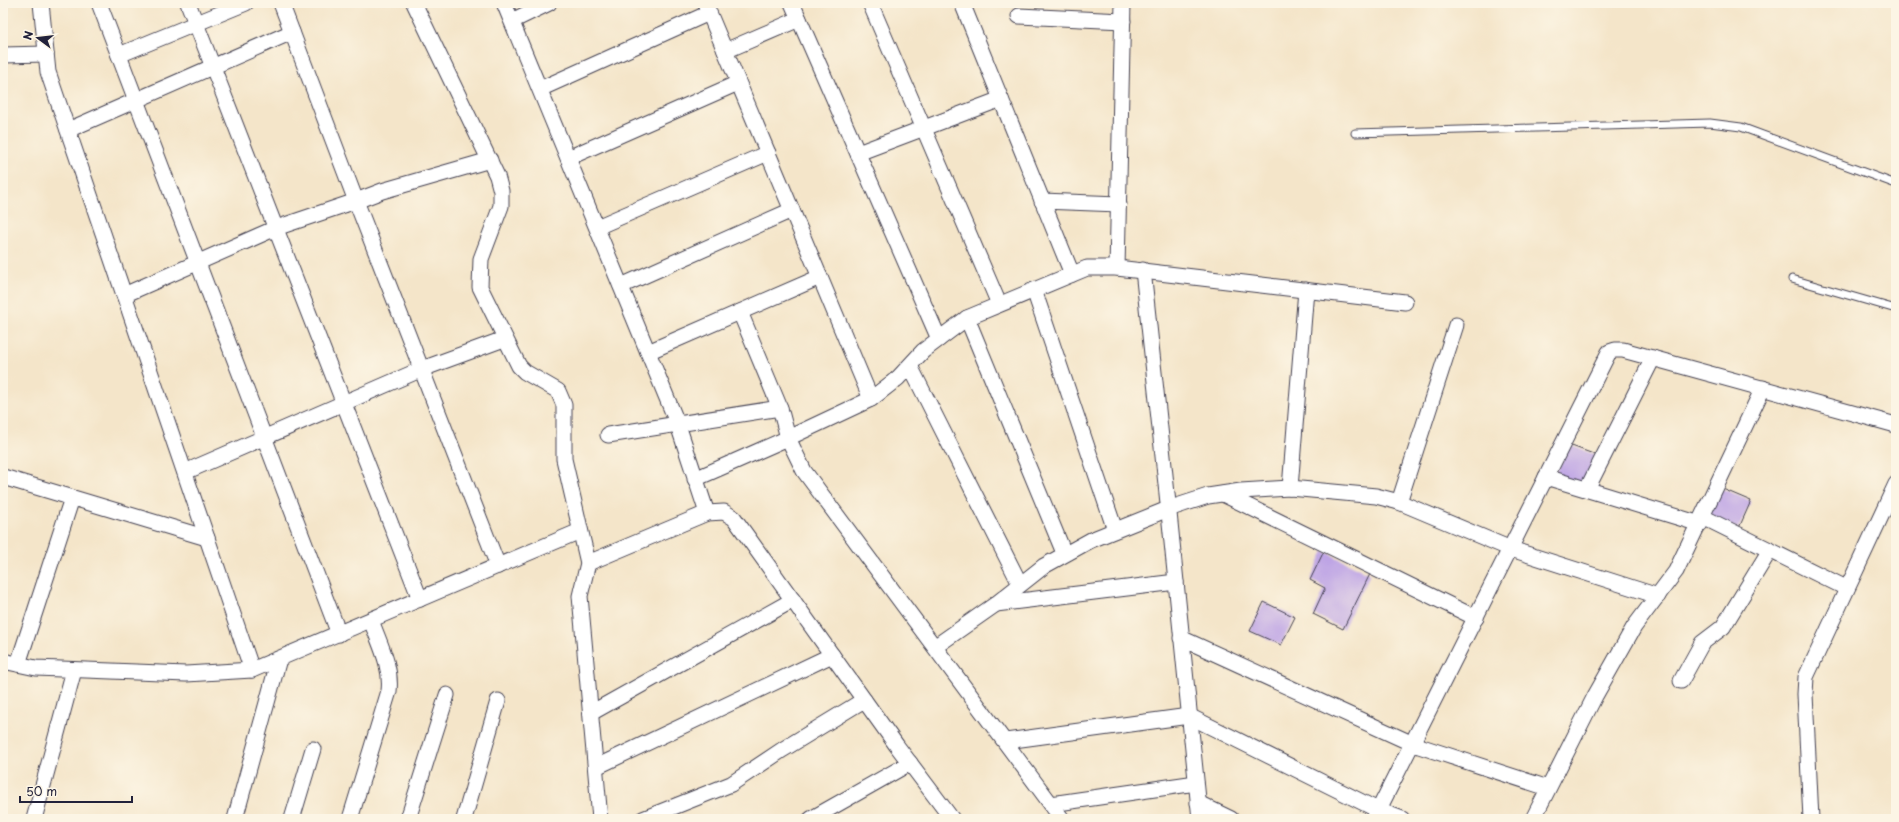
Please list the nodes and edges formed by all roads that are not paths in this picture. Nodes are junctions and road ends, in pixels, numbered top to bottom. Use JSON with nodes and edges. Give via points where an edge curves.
{"nodes":[{"id":1,"x":41,"y":3,"type":"edge"},
{"id":2,"x":99,"y":3,"type":"edge"},
{"id":3,"x":188,"y":3,"type":"edge"},
{"id":4,"x":246,"y":3,"type":"edge"},
{"id":5,"x":281,"y":3,"type":"edge"},
{"id":6,"x":414,"y":3,"type":"edge"},
{"id":7,"x":504,"y":3,"type":"edge"},
{"id":8,"x":549,"y":3,"type":"edge"},
{"id":9,"x":792,"y":3,"type":"edge"},
{"id":10,"x":870,"y":3,"type":"edge"},
{"id":11,"x":962,"y":3,"type":"edge"},
{"id":12,"x":1123,"y":3,"type":"edge"},
{"id":13,"x":707,"y":8,"type":"edge"},
{"id":14,"x":1019,"y":16,"type":"dead end"},
{"id":15,"x":799,"y":19,"type":"junction"},
{"id":16,"x":512,"y":21,"type":"junction"},
{"id":17,"x":1122,"y":21,"type":"junction"},
{"id":18,"x":196,"y":23,"type":"junction"},
{"id":19,"x":292,"y":32,"type":"junction"},
{"id":20,"x":725,"y":51,"type":"junction"},
{"id":21,"x":46,"y":54,"type":"junction"},
{"id":22,"x":119,"y":54,"type":"junction"},
{"id":23,"x":3,"y":55,"type":"edge"},
{"id":24,"x":213,"y":67,"type":"junction"},
{"id":25,"x":738,"y":83,"type":"junction"},
{"id":26,"x":540,"y":89,"type":"junction"},
{"id":27,"x":1000,"y":99,"type":"junction"},
{"id":28,"x":136,"y":100,"type":"junction"},
{"id":29,"x":924,"y":129,"type":"junction"},
{"id":30,"x":68,"y":130,"type":"junction"},
{"id":31,"x":1355,"y":133,"type":"dead end"},
{"id":32,"x":768,"y":153,"type":"junction"},
{"id":33,"x":858,"y":153,"type":"junction"},
{"id":34,"x":568,"y":158,"type":"junction"},
{"id":35,"x":490,"y":160,"type":"junction"},
{"id":36,"x":1896,"y":184,"type":"edge"},
{"id":37,"x":356,"y":201,"type":"junction"},
{"id":38,"x":1042,"y":201,"type":"junction"},
{"id":39,"x":1118,"y":204,"type":"junction"},
{"id":40,"x":792,"y":210,"type":"junction"},
{"id":41,"x":596,"y":227,"type":"junction"},
{"id":42,"x":276,"y":228,"type":"junction"},
{"id":43,"x":198,"y":262,"type":"junction"},
{"id":44,"x":1117,"y":268,"type":"junction"},
{"id":45,"x":1143,"y":270,"type":"junction"},
{"id":46,"x":1072,"y":274,"type":"junction"},
{"id":47,"x":820,"y":277,"type":"junction"},
{"id":48,"x":1792,"y":279,"type":"dead end"},
{"id":49,"x":621,"y":286,"type":"junction"},
{"id":50,"x":1034,"y":290,"type":"junction"},
{"id":51,"x":1306,"y":290,"type":"junction"},
{"id":52,"x":124,"y":295,"type":"junction"},
{"id":53,"x":1405,"y":302,"type":"dead end"},
{"id":54,"x":999,"y":304,"type":"junction"},
{"id":55,"x":1896,"y":309,"type":"edge"},
{"id":56,"x":740,"y":312,"type":"junction"},
{"id":57,"x":967,"y":318,"type":"junction"},
{"id":58,"x":1456,"y":325,"type":"dead end"},
{"id":59,"x":504,"y":339,"type":"junction"},
{"id":60,"x":939,"y":339,"type":"junction"},
{"id":61,"x":648,"y":352,"type":"junction"},
{"id":62,"x":1653,"y":358,"type":"junction"},
{"id":63,"x":910,"y":366,"type":"junction"},
{"id":64,"x":422,"y":369,"type":"junction"},
{"id":65,"x":1763,"y":388,"type":"junction"},
{"id":66,"x":871,"y":399,"type":"junction"},
{"id":67,"x":344,"y":403,"type":"junction"},
{"id":68,"x":780,"y":408,"type":"junction"},
{"id":69,"x":678,"y":425,"type":"junction"},
{"id":70,"x":1896,"y":425,"type":"edge"},
{"id":71,"x":608,"y":435,"type":"dead end"},
{"id":72,"x":264,"y":438,"type":"junction"},
{"id":73,"x":788,"y":438,"type":"junction"},
{"id":74,"x":185,"y":472,"type":"junction"},
{"id":75,"x":3,"y":477,"type":"edge"},
{"id":76,"x":1546,"y":477,"type":"junction"},
{"id":77,"x":695,"y":479,"type":"junction"},
{"id":78,"x":1896,"y":484,"type":"edge"},
{"id":79,"x":1290,"y":488,"type":"junction"},
{"id":80,"x":1587,"y":489,"type":"junction"},
{"id":81,"x":1223,"y":494,"type":"junction"},
{"id":82,"x":72,"y":498,"type":"junction"},
{"id":83,"x":1400,"y":502,"type":"junction"},
{"id":84,"x":1168,"y":509,"type":"junction"},
{"id":85,"x":707,"y":513,"type":"junction"},
{"id":86,"x":1702,"y":521,"type":"junction"},
{"id":87,"x":1115,"y":530,"type":"junction"},
{"id":88,"x":580,"y":531,"type":"junction"},
{"id":89,"x":208,"y":538,"type":"junction"},
{"id":90,"x":1511,"y":549,"type":"junction"},
{"id":91,"x":1770,"y":550,"type":"junction"},
{"id":92,"x":1064,"y":553,"type":"junction"},
{"id":93,"x":588,"y":563,"type":"junction"},
{"id":94,"x":498,"y":566,"type":"junction"},
{"id":95,"x":1176,"y":582,"type":"junction"},
{"id":96,"x":1020,"y":584,"type":"junction"},
{"id":97,"x":1846,"y":588,"type":"junction"},
{"id":98,"x":1658,"y":596,"type":"junction"},
{"id":99,"x":420,"y":599,"type":"junction"},
{"id":100,"x":793,"y":600,"type":"junction"},
{"id":101,"x":996,"y":604,"type":"junction"},
{"id":102,"x":1476,"y":618,"type":"junction"},
{"id":103,"x":371,"y":620,"type":"junction"},
{"id":104,"x":339,"y":634,"type":"junction"},
{"id":105,"x":1181,"y":638,"type":"junction"},
{"id":106,"x":936,"y":646,"type":"junction"},
{"id":107,"x":832,"y":655,"type":"junction"},
{"id":108,"x":279,"y":659,"type":"junction"},
{"id":109,"x":3,"y":661,"type":"edge"},
{"id":110,"x":18,"y":664,"type":"junction"},
{"id":111,"x":74,"y":670,"type":"junction"},
{"id":112,"x":252,"y":670,"type":"junction"},
{"id":113,"x":1681,"y":681,"type":"dead end"},
{"id":114,"x":447,"y":695,"type":"dead end"},
{"id":115,"x":864,"y":700,"type":"junction"},
{"id":116,"x":498,"y":701,"type":"dead end"},
{"id":117,"x":591,"y":713,"type":"junction"},
{"id":118,"x":1189,"y":716,"type":"junction"},
{"id":119,"x":1006,"y":741,"type":"junction"},
{"id":120,"x":1413,"y":744,"type":"junction"},
{"id":121,"x":313,"y":749,"type":"dead end"},
{"id":122,"x":910,"y":763,"type":"junction"},
{"id":123,"x":596,"y":767,"type":"junction"},
{"id":124,"x":1196,"y":783,"type":"junction"},
{"id":125,"x":1548,"y":788,"type":"junction"},
{"id":126,"x":1198,"y":803,"type":"junction"},
{"id":127,"x":1051,"y":804,"type":"junction"},
{"id":128,"x":1376,"y":814,"type":"edge"},
{"id":129,"x":34,"y":819,"type":"edge"},
{"id":130,"x":235,"y":819,"type":"edge"},
{"id":131,"x":292,"y":819,"type":"edge"},
{"id":132,"x":350,"y":819,"type":"edge"},
{"id":133,"x":408,"y":819,"type":"edge"},
{"id":134,"x":464,"y":819,"type":"edge"},
{"id":135,"x":600,"y":819,"type":"edge"},
{"id":136,"x":643,"y":819,"type":"edge"},
{"id":137,"x":811,"y":819,"type":"edge"},
{"id":138,"x":952,"y":819,"type":"edge"},
{"id":139,"x":1062,"y":819,"type":"edge"},
{"id":140,"x":1200,"y":819,"type":"edge"},
{"id":141,"x":1231,"y":819,"type":"edge"},
{"id":142,"x":1402,"y":819,"type":"edge"},
{"id":143,"x":1533,"y":819,"type":"edge"},
{"id":144,"x":1811,"y":819,"type":"edge"}],
"edges":[{"from":1,"to":21,"type":"street"},
{"from":2,"to":22,"type":"street"},
{"from":3,"to":18,"type":"street"},
{"from":4,"to":18,"type":"street"},
{"from":5,"to":19,"type":"street"},
{"from":6,"to":35,"type":"street"},
{"from":7,"to":16,"type":"street"},
{"from":8,"to":16,"type":"street"},
{"from":9,"to":15,"type":"street"},
{"from":10,"to":29,"type":"street"},
{"from":11,"to":27,"type":"street"},
{"from":12,"to":17,"type":"street"},
{"from":13,"to":20,"type":"street"},
{"from":13,"to":26,"type":"street"},
{"from":14,"to":17,"type":"street"},
{"from":15,"to":20,"type":"street"},
{"from":15,"to":33,"type":"street"},
{"from":16,"to":26,"type":"street"},
{"from":17,"to":39,"type":"street"},
{"from":18,"to":22,"type":"street"},
{"from":18,"to":24,"type":"street"},
{"from":19,"to":24,"type":"street"},
{"from":19,"to":37,"type":"street"},
{"from":20,"to":25,"type":"street"},
{"from":21,"to":23,"type":"street"},
{"from":21,"to":30,"type":"street","via":[[48,72]]},
{"from":22,"to":28,"type":"street"},
{"from":24,"to":28,"type":"street"},
{"from":24,"to":42,"type":"street"},
{"from":25,"to":32,"type":"street"},
{"from":25,"to":34,"type":"street"},
{"from":26,"to":34,"type":"street"},
{"from":27,"to":29,"type":"street"},
{"from":27,"to":38,"type":"street"},
{"from":28,"to":30,"type":"street"},
{"from":28,"to":43,"type":"street"},
{"from":29,"to":33,"type":"street"},
{"from":29,"to":54,"type":"street"},
{"from":30,"to":52,"type":"street"},
{"from":31,"to":36,"type":"lane","via":[[1725,124],[1741,127]]},
{"from":32,"to":40,"type":"street"},
{"from":32,"to":41,"type":"street"},
{"from":33,"to":60,"type":"street"},
{"from":34,"to":41,"type":"street"},
{"from":35,"to":37,"type":"street"},
{"from":35,"to":59,"type":"street","via":[[501,191],[501,206],[481,259],[480,287]]},
{"from":37,"to":42,"type":"street"},
{"from":37,"to":64,"type":"street"},
{"from":38,"to":39,"type":"street"},
{"from":38,"to":46,"type":"street"},
{"from":39,"to":44,"type":"street"},
{"from":40,"to":47,"type":"street"},
{"from":40,"to":49,"type":"street"},
{"from":41,"to":49,"type":"street"},
{"from":42,"to":43,"type":"street"},
{"from":42,"to":67,"type":"street"},
{"from":43,"to":52,"type":"street"},
{"from":43,"to":72,"type":"street"},
{"from":44,"to":45,"type":"street"},
{"from":44,"to":46,"type":"street","via":[[1087,268]]},
{"from":45,"to":51,"type":"street"},
{"from":45,"to":84,"type":"street"},
{"from":46,"to":50,"type":"street"},
{"from":47,"to":56,"type":"street"},
{"from":47,"to":66,"type":"street"},
{"from":48,"to":55,"type":"lane"},
{"from":49,"to":61,"type":"street"},
{"from":50,"to":54,"type":"street"},
{"from":50,"to":87,"type":"street"},
{"from":51,"to":53,"type":"street"},
{"from":51,"to":79,"type":"street"},
{"from":52,"to":74,"type":"street"},
{"from":54,"to":57,"type":"street"},
{"from":56,"to":61,"type":"street"},
{"from":56,"to":68,"type":"street"},
{"from":57,"to":60,"type":"street"},
{"from":57,"to":92,"type":"street"},
{"from":58,"to":83,"type":"street"},
{"from":59,"to":64,"type":"street"},
{"from":59,"to":88,"type":"street","via":[[525,372],[562,396],[564,459]]},
{"from":60,"to":63,"type":"street","via":[[923,351]]},
{"from":61,"to":69,"type":"street"},
{"from":62,"to":65,"type":"street"},
{"from":62,"to":76,"type":"street","via":[[1623,350],[1610,352]]},
{"from":62,"to":80,"type":"street"},
{"from":63,"to":66,"type":"street"},
{"from":63,"to":96,"type":"street"},
{"from":64,"to":67,"type":"street"},
{"from":64,"to":94,"type":"street"},
{"from":65,"to":70,"type":"street"},
{"from":65,"to":86,"type":"street"},
{"from":66,"to":73,"type":"street"},
{"from":67,"to":72,"type":"street"},
{"from":67,"to":99,"type":"street"},
{"from":68,"to":69,"type":"street"},
{"from":68,"to":73,"type":"street"},
{"from":69,"to":71,"type":"street"},
{"from":69,"to":77,"type":"street"},
{"from":72,"to":74,"type":"street"},
{"from":72,"to":104,"type":"street"},
{"from":73,"to":77,"type":"street"},
{"from":73,"to":106,"type":"street","via":[[804,471]]},
{"from":74,"to":89,"type":"street"},
{"from":75,"to":82,"type":"street"},
{"from":76,"to":80,"type":"street"},
{"from":76,"to":90,"type":"street"},
{"from":77,"to":85,"type":"street"},
{"from":78,"to":97,"type":"street"},
{"from":79,"to":81,"type":"street"},
{"from":79,"to":83,"type":"street","via":[[1376,496]]},
{"from":80,"to":86,"type":"street"},
{"from":81,"to":84,"type":"street","via":[[1208,496]]},
{"from":81,"to":102,"type":"street"},
{"from":82,"to":89,"type":"street"},
{"from":82,"to":110,"type":"street"},
{"from":83,"to":90,"type":"street"},
{"from":84,"to":87,"type":"street"},
{"from":84,"to":95,"type":"street"},
{"from":85,"to":93,"type":"street"},
{"from":85,"to":100,"type":"street","via":[[724,512],[734,518]]},
{"from":86,"to":91,"type":"street"},
{"from":86,"to":98,"type":"street","via":[[1676,571]]},
{"from":87,"to":92,"type":"street"},
{"from":88,"to":93,"type":"street"},
{"from":88,"to":94,"type":"street"},
{"from":89,"to":112,"type":"street"},
{"from":90,"to":98,"type":"street"},
{"from":90,"to":102,"type":"street"},
{"from":91,"to":97,"type":"street"},
{"from":91,"to":113,"type":"street","via":[[1723,627],[1702,644]]},
{"from":92,"to":96,"type":"street"},
{"from":93,"to":117,"type":"street","via":[[580,596]]},
{"from":94,"to":99,"type":"street"},
{"from":95,"to":101,"type":"street"},
{"from":95,"to":105,"type":"street"},
{"from":96,"to":101,"type":"street"},
{"from":97,"to":144,"type":"street","via":[[1806,677]]},
{"from":98,"to":125,"type":"street","via":[[1634,627]]},
{"from":99,"to":103,"type":"street"},
{"from":100,"to":107,"type":"street"},
{"from":100,"to":117,"type":"street"},
{"from":101,"to":106,"type":"street"},
{"from":102,"to":120,"type":"street"},
{"from":103,"to":104,"type":"street"},
{"from":103,"to":132,"type":"street","via":[[389,671],[389,691]]},
{"from":104,"to":108,"type":"street"},
{"from":105,"to":118,"type":"street"},
{"from":105,"to":120,"type":"street"},
{"from":106,"to":119,"type":"street"},
{"from":107,"to":115,"type":"street"},
{"from":107,"to":123,"type":"street"},
{"from":108,"to":112,"type":"street"},
{"from":108,"to":130,"type":"street"},
{"from":109,"to":110,"type":"street"},
{"from":110,"to":111,"type":"street","via":[[36,668]]},
{"from":111,"to":112,"type":"street","via":[[186,674]]},
{"from":111,"to":129,"type":"street"},
{"from":114,"to":133,"type":"street"},
{"from":115,"to":122,"type":"street"},
{"from":115,"to":136,"type":"street","via":[[731,784]]},
{"from":116,"to":134,"type":"street"},
{"from":117,"to":123,"type":"street"},
{"from":118,"to":119,"type":"street"},
{"from":118,"to":124,"type":"street"},
{"from":118,"to":128,"type":"street"},
{"from":119,"to":127,"type":"street"},
{"from":120,"to":125,"type":"street"},
{"from":120,"to":128,"type":"street"},
{"from":121,"to":131,"type":"street"},
{"from":122,"to":137,"type":"street"},
{"from":122,"to":138,"type":"street"},
{"from":123,"to":135,"type":"street"},
{"from":124,"to":126,"type":"street"},
{"from":124,"to":127,"type":"street"},
{"from":125,"to":143,"type":"street"},
{"from":126,"to":140,"type":"street"},
{"from":126,"to":141,"type":"street"},
{"from":127,"to":139,"type":"street"},
{"from":128,"to":142,"type":"street"}]}
